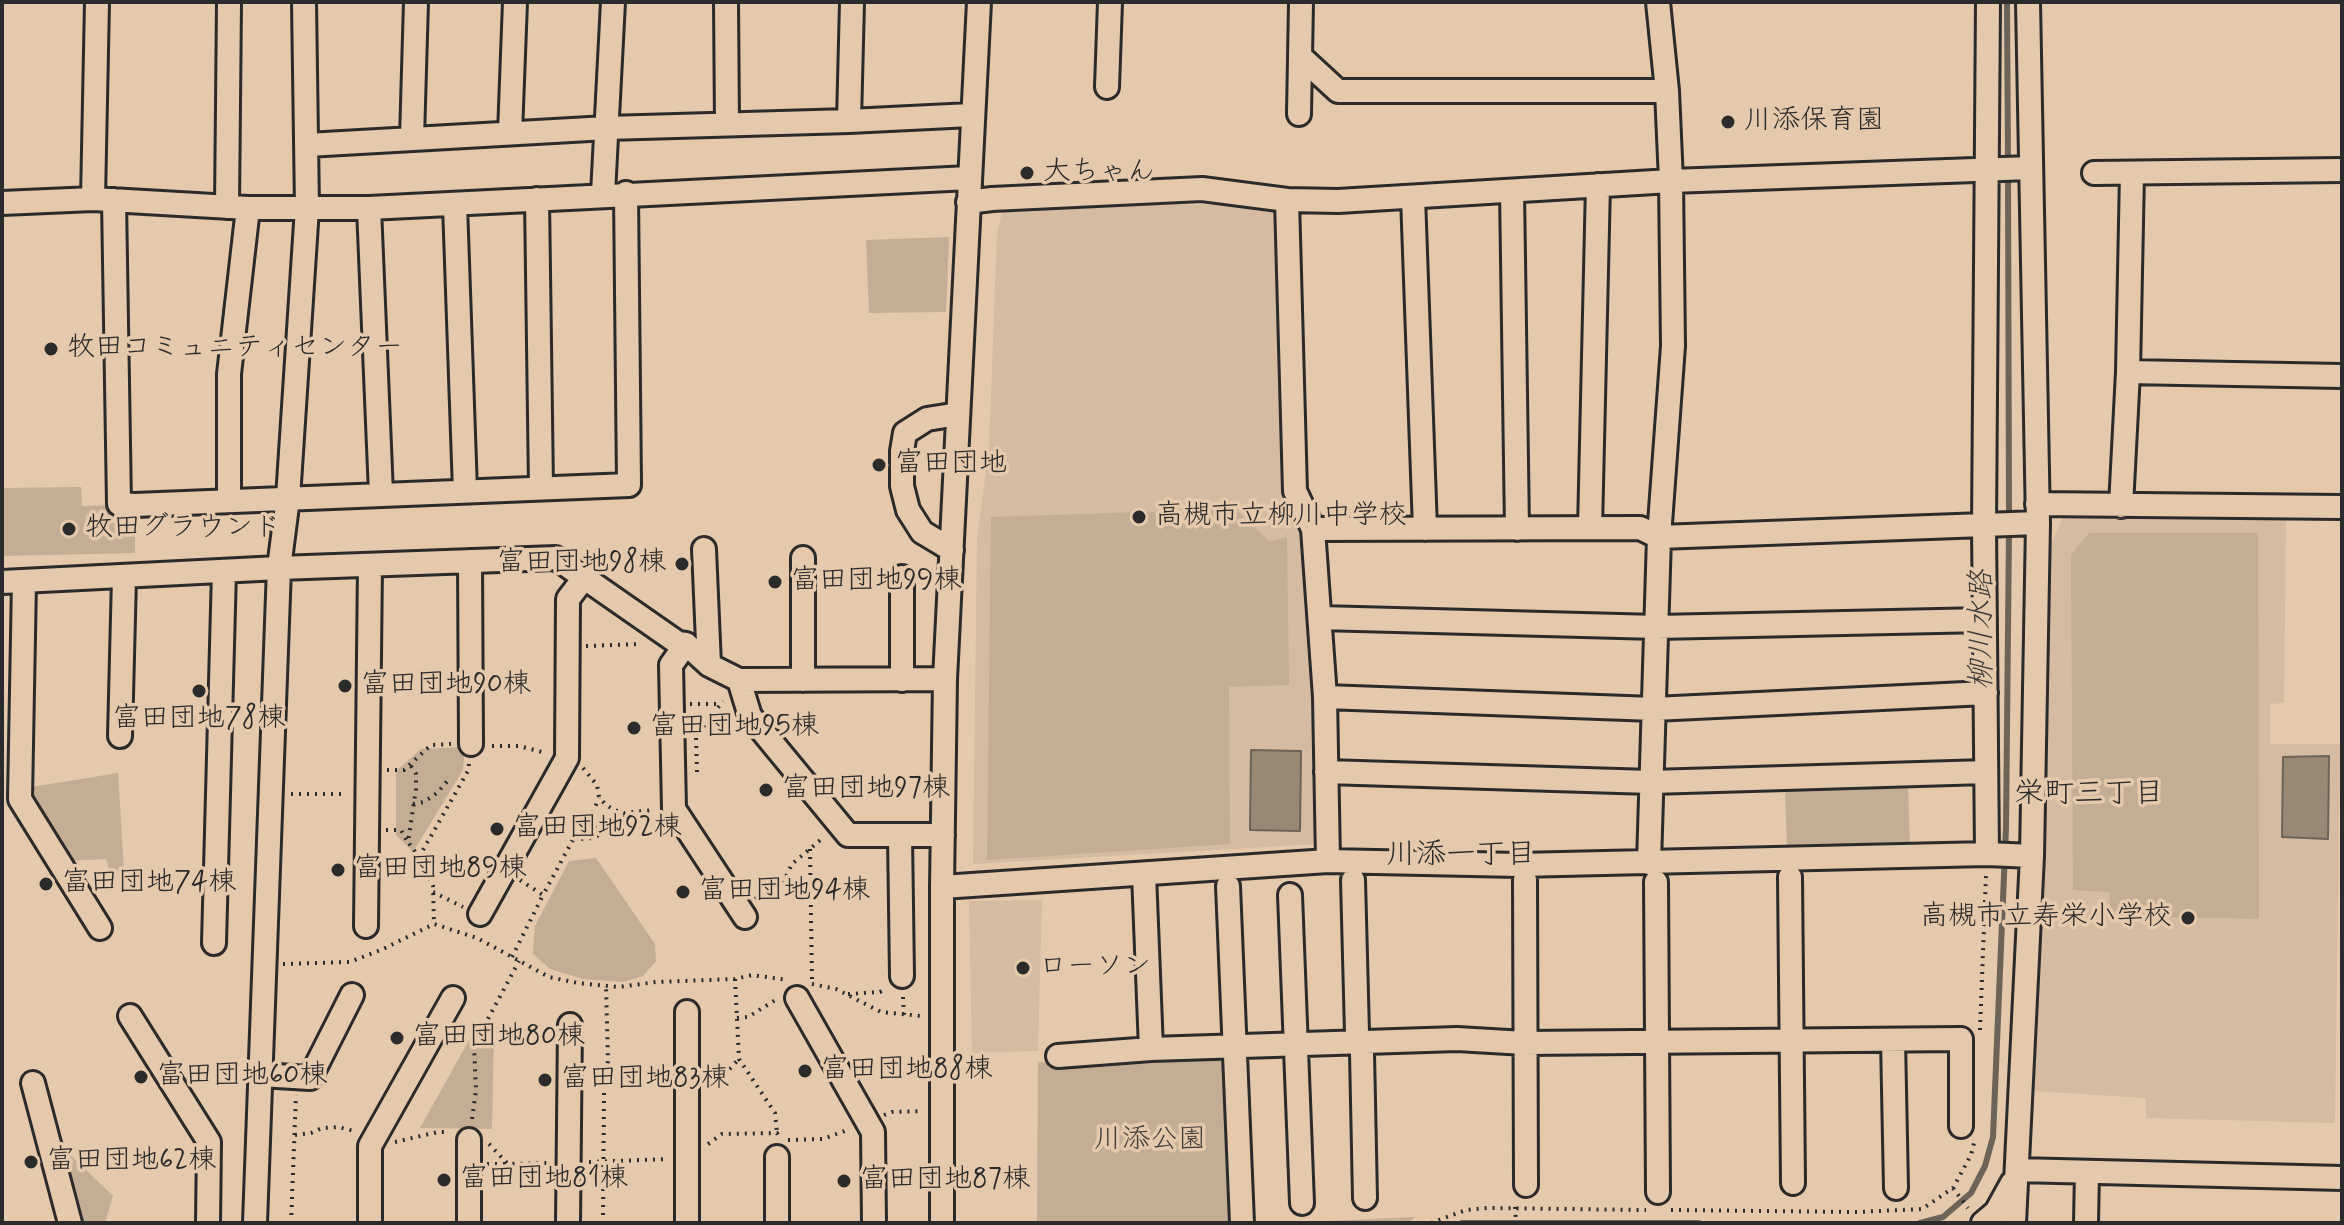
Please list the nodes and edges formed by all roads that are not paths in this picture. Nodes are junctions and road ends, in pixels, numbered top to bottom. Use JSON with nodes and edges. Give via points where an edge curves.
{"nodes":[{"id":1,"x":97,"y":2,"type":"edge"},
{"id":2,"x":229,"y":2,"type":"edge"},
{"id":3,"x":304,"y":2,"type":"edge"},
{"id":4,"x":416,"y":2,"type":"edge"},
{"id":5,"x":515,"y":2,"type":"edge"},
{"id":6,"x":613,"y":2,"type":"edge"},
{"id":7,"x":726,"y":2,"type":"edge"},
{"id":8,"x":852,"y":2,"type":"edge"},
{"id":9,"x":979,"y":2,"type":"edge"},
{"id":10,"x":1110,"y":2,"type":"edge"},
{"id":11,"x":1301,"y":2,"type":"edge"},
{"id":12,"x":1658,"y":2,"type":"edge"},
{"id":13,"x":1988,"y":2,"type":"edge"},
{"id":14,"x":2028,"y":2,"type":"edge"},
{"id":15,"x":1300,"y":56,"type":"junction"},
{"id":16,"x":1107,"y":87,"type":"dead end"},
{"id":17,"x":1667,"y":91,"type":"junction"},
{"id":18,"x":1299,"y":114,"type":"dead end"},
{"id":19,"x":971,"y":115,"type":"junction"},
{"id":20,"x":849,"y":121,"type":"junction"},
{"id":21,"x":727,"y":124,"type":"junction"},
{"id":22,"x":607,"y":128,"type":"junction"},
{"id":23,"x":510,"y":133,"type":"junction"},
{"id":24,"x":412,"y":138,"type":"junction"},
{"id":25,"x":307,"y":145,"type":"junction"},
{"id":26,"x":2030,"y":168,"type":"junction"},
{"id":27,"x":1986,"y":170,"type":"junction"},
{"id":28,"x":2342,"y":170,"type":"edge"},
{"id":29,"x":2094,"y":173,"type":"dead end"},
{"id":30,"x":2132,"y":173,"type":"junction"},
{"id":31,"x":969,"y":178,"type":"junction"},
{"id":32,"x":1671,"y":181,"type":"junction"},
{"id":33,"x":1598,"y":185,"type":"junction"},
{"id":34,"x":1512,"y":191,"type":"junction"},
{"id":35,"x":614,"y":194,"type":"junction"},
{"id":36,"x":1413,"y":197,"type":"junction"},
{"id":37,"x":537,"y":199,"type":"junction"},
{"id":38,"x":104,"y":200,"type":"junction"},
{"id":39,"x":1287,"y":200,"type":"junction"},
{"id":40,"x":968,"y":202,"type":"junction"},
{"id":41,"x":2,"y":203,"type":"edge"},
{"id":42,"x":455,"y":205,"type":"junction"},
{"id":43,"x":237,"y":208,"type":"junction"},
{"id":44,"x":307,"y":208,"type":"junction"},
{"id":45,"x":369,"y":208,"type":"junction"},
{"id":46,"x":2128,"y":372,"type":"junction"},
{"id":47,"x":2342,"y":376,"type":"edge"},
{"id":48,"x":958,"y":414,"type":"junction"},
{"id":49,"x":541,"y":488,"type":"junction"},
{"id":50,"x":465,"y":491,"type":"junction"},
{"id":51,"x":381,"y":494,"type":"junction"},
{"id":52,"x":288,"y":498,"type":"junction"},
{"id":53,"x":229,"y":500,"type":"junction"},
{"id":54,"x":2121,"y":506,"type":"junction"},
{"id":55,"x":2342,"y":507,"type":"edge"},
{"id":56,"x":2038,"y":513,"type":"junction"},
{"id":57,"x":1984,"y":526,"type":"junction"},
{"id":58,"x":1590,"y":528,"type":"junction"},
{"id":59,"x":1313,"y":529,"type":"junction"},
{"id":60,"x":1425,"y":529,"type":"junction"},
{"id":61,"x":1517,"y":529,"type":"junction"},
{"id":62,"x":1659,"y":537,"type":"junction"},
{"id":63,"x":704,"y":549,"type":"dead end"},
{"id":64,"x":952,"y":550,"type":"junction"},
{"id":65,"x":803,"y":558,"type":"dead end"},
{"id":66,"x":470,"y":561,"type":"junction"},
{"id":67,"x":370,"y":565,"type":"junction"},
{"id":68,"x":279,"y":568,"type":"junction"},
{"id":69,"x":224,"y":571,"type":"junction"},
{"id":70,"x":124,"y":577,"type":"junction"},
{"id":71,"x":902,"y":577,"type":"dead end"},
{"id":72,"x":584,"y":578,"type":"junction"},
{"id":73,"x":13,"y":581,"type":"edge"},
{"id":74,"x":1320,"y":618,"type":"junction"},
{"id":75,"x":1985,"y":620,"type":"junction"},
{"id":76,"x":1657,"y":627,"type":"junction"},
{"id":77,"x":682,"y":644,"type":"junction"},
{"id":78,"x":709,"y":665,"type":"junction"},
{"id":79,"x":945,"y":679,"type":"junction"},
{"id":80,"x":739,"y":680,"type":"junction"},
{"id":81,"x":803,"y":680,"type":"junction"},
{"id":82,"x":902,"y":680,"type":"junction"},
{"id":83,"x":1986,"y":693,"type":"junction"},
{"id":84,"x":1325,"y":697,"type":"junction"},
{"id":85,"x":1654,"y":709,"type":"junction"},
{"id":86,"x":120,"y":736,"type":"dead end"},
{"id":87,"x":471,"y":744,"type":"road end"},
{"id":88,"x":1326,"y":772,"type":"junction"},
{"id":89,"x":1986,"y":772,"type":"junction"},
{"id":90,"x":1651,"y":782,"type":"junction"},
{"id":91,"x":900,"y":835,"type":"junction"},
{"id":92,"x":943,"y":835,"type":"junction"},
{"id":93,"x":1987,"y":854,"type":"junction"},
{"id":94,"x":2032,"y":856,"type":"junction"},
{"id":95,"x":1328,"y":861,"type":"junction"},
{"id":96,"x":1652,"y":872,"type":"junction"},
{"id":97,"x":1144,"y":874,"type":"junction"},
{"id":98,"x":1790,"y":877,"type":"dead end"},
{"id":99,"x":1353,"y":880,"type":"dead end"},
{"id":100,"x":1525,"y":880,"type":"dead end"},
{"id":101,"x":1228,"y":886,"type":"dead end"},
{"id":102,"x":942,"y":887,"type":"junction"},
{"id":103,"x":1290,"y":895,"type":"dead end"},
{"id":104,"x":481,"y":911,"type":"road end"},
{"id":105,"x":742,"y":913,"type":"road end"},
{"id":106,"x":366,"y":926,"type":"dead end"},
{"id":107,"x":100,"y":928,"type":"dead end"},
{"id":108,"x":214,"y":943,"type":"dead end"},
{"id":109,"x":902,"y":976,"type":"dead end"},
{"id":110,"x":804,"y":991,"type":"road end"},
{"id":111,"x":352,"y":995,"type":"dead end"},
{"id":112,"x":453,"y":998,"type":"dead end"},
{"id":113,"x":687,"y":1012,"type":"dead end"},
{"id":114,"x":130,"y":1016,"type":"dead end"},
{"id":115,"x":570,"y":1025,"type":"dead end"},
{"id":116,"x":1893,"y":1040,"type":"junction"},
{"id":117,"x":1792,"y":1041,"type":"junction"},
{"id":118,"x":1359,"y":1042,"type":"junction"},
{"id":119,"x":1657,"y":1042,"type":"junction"},
{"id":120,"x":1525,"y":1043,"type":"junction"},
{"id":121,"x":1296,"y":1044,"type":"junction"},
{"id":122,"x":1235,"y":1046,"type":"junction"},
{"id":123,"x":1151,"y":1049,"type":"junction"},
{"id":124,"x":1058,"y":1056,"type":"dead end"},
{"id":125,"x":260,"y":1075,"type":"junction"},
{"id":126,"x":33,"y":1083,"type":"dead end"},
{"id":127,"x":1961,"y":1126,"type":"dead end"},
{"id":128,"x":470,"y":1136,"type":"road end"},
{"id":129,"x":777,"y":1157,"type":"dead end"},
{"id":130,"x":2017,"y":1170,"type":"junction"},
{"id":131,"x":2087,"y":1172,"type":"junction"},
{"id":132,"x":2342,"y":1178,"type":"edge"},
{"id":133,"x":1793,"y":1183,"type":"dead end"},
{"id":134,"x":1526,"y":1185,"type":"dead end"},
{"id":135,"x":1896,"y":1188,"type":"dead end"},
{"id":136,"x":1658,"y":1192,"type":"dead end"},
{"id":137,"x":1365,"y":1198,"type":"dead end"},
{"id":138,"x":1302,"y":1203,"type":"dead end"},
{"id":139,"x":1977,"y":1217,"type":"edge"},
{"id":140,"x":70,"y":1223,"type":"edge"},
{"id":141,"x":208,"y":1223,"type":"edge"},
{"id":142,"x":255,"y":1223,"type":"edge"},
{"id":143,"x":370,"y":1223,"type":"edge"},
{"id":144,"x":469,"y":1223,"type":"edge"},
{"id":145,"x":568,"y":1223,"type":"edge"},
{"id":146,"x":687,"y":1223,"type":"edge"},
{"id":147,"x":777,"y":1223,"type":"edge"},
{"id":148,"x":874,"y":1223,"type":"edge"},
{"id":149,"x":942,"y":1223,"type":"edge"},
{"id":150,"x":1242,"y":1223,"type":"edge"},
{"id":151,"x":2014,"y":1223,"type":"edge"},
{"id":152,"x":2086,"y":1223,"type":"edge"}],
"edges":[{"from":1,"to":38,"type":"street"},
{"from":2,"to":43,"type":"street"},
{"from":3,"to":25,"type":"street"},
{"from":4,"to":24,"type":"street"},
{"from":5,"to":23,"type":"street"},
{"from":6,"to":22,"type":"street"},
{"from":7,"to":21,"type":"street"},
{"from":8,"to":20,"type":"street"},
{"from":9,"to":19,"type":"street"},
{"from":10,"to":16,"type":"street"},
{"from":11,"to":15,"type":"street"},
{"from":12,"to":17,"type":"street"},
{"from":13,"to":27,"type":"street"},
{"from":14,"to":26,"type":"street"},
{"from":15,"to":17,"type":"street","via":[[1338,91]]},
{"from":15,"to":18,"type":"street"},
{"from":17,"to":32,"type":"street"},
{"from":19,"to":20,"type":"street"},
{"from":19,"to":31,"type":"street"},
{"from":20,"to":21,"type":"street"},
{"from":21,"to":22,"type":"street"},
{"from":22,"to":23,"type":"street"},
{"from":22,"to":35,"type":"street"},
{"from":23,"to":24,"type":"street"},
{"from":24,"to":25,"type":"street"},
{"from":25,"to":44,"type":"street"},
{"from":26,"to":27,"type":"street"},
{"from":26,"to":56,"type":"street"},
{"from":27,"to":32,"type":"street"},
{"from":27,"to":57,"type":"street"},
{"from":28,"to":30,"type":"street"},
{"from":29,"to":30,"type":"street"},
{"from":30,"to":46,"type":"street"},
{"from":31,"to":35,"type":"street"},
{"from":31,"to":40,"type":"street"},
{"from":32,"to":33,"type":"street"},
{"from":32,"to":62,"type":"street","via":[[1673,346]]},
{"from":33,"to":34,"type":"street"},
{"from":33,"to":58,"type":"street"},
{"from":34,"to":36,"type":"street"},
{"from":34,"to":61,"type":"street"},
{"from":35,"to":37,"type":"street"},
{"from":35,"to":49,"type":"street","via":[[629,485]]},
{"from":36,"to":39,"type":"street"},
{"from":36,"to":60,"type":"street"},
{"from":37,"to":42,"type":"street"},
{"from":37,"to":49,"type":"street"},
{"from":38,"to":41,"type":"street"},
{"from":38,"to":43,"type":"street"},
{"from":38,"to":53,"type":"street","via":[[119,504]]},
{"from":39,"to":40,"type":"street","via":[[1202,189]]},
{"from":39,"to":59,"type":"street","via":[[1295,491]]},
{"from":40,"to":48,"type":"street"},
{"from":42,"to":45,"type":"street"},
{"from":42,"to":50,"type":"street"},
{"from":43,"to":44,"type":"street"},
{"from":43,"to":53,"type":"street"},
{"from":44,"to":45,"type":"street"},
{"from":44,"to":52,"type":"street"},
{"from":45,"to":51,"type":"street"},
{"from":46,"to":47,"type":"street"},
{"from":46,"to":54,"type":"street"},
{"from":48,"to":64,"type":"street"},
{"from":48,"to":64,"type":"street","via":[[927,419],[905,433],[902,451],[908,510],[922,532]]},
{"from":49,"to":50,"type":"street"},
{"from":50,"to":51,"type":"street"},
{"from":51,"to":52,"type":"street"},
{"from":52,"to":53,"type":"street"},
{"from":52,"to":68,"type":"street"},
{"from":54,"to":55,"type":"street"},
{"from":54,"to":56,"type":"street"},
{"from":56,"to":57,"type":"street"},
{"from":56,"to":94,"type":"street"},
{"from":57,"to":62,"type":"street"},
{"from":57,"to":75,"type":"street"},
{"from":58,"to":61,"type":"street"},
{"from":58,"to":62,"type":"street","via":[[1640,528]]},
{"from":59,"to":60,"type":"street"},
{"from":59,"to":74,"type":"street"},
{"from":60,"to":61,"type":"street"},
{"from":62,"to":76,"type":"street"},
{"from":63,"to":78,"type":"street"},
{"from":64,"to":79,"type":"street"},
{"from":65,"to":81,"type":"street"},
{"from":66,"to":67,"type":"street"},
{"from":66,"to":72,"type":"street","via":[[556,558]]},
{"from":66,"to":87,"type":"street"},
{"from":67,"to":68,"type":"street"},
{"from":67,"to":106,"type":"street"},
{"from":68,"to":69,"type":"street"},
{"from":68,"to":125,"type":"street"},
{"from":69,"to":70,"type":"street"},
{"from":69,"to":108,"type":"street"},
{"from":70,"to":73,"type":"street"},
{"from":70,"to":86,"type":"street"},
{"from":71,"to":82,"type":"street"},
{"from":72,"to":77,"type":"street"},
{"from":72,"to":104,"type":"street","via":[[568,599],[567,758]]},
{"from":73,"to":107,"type":"street","via":[[20,799]]},
{"from":74,"to":76,"type":"street"},
{"from":74,"to":84,"type":"street"},
{"from":75,"to":76,"type":"street"},
{"from":75,"to":83,"type":"street"},
{"from":76,"to":85,"type":"street"},
{"from":77,"to":78,"type":"street"},
{"from":77,"to":105,"type":"street","via":[[671,665],[674,809]]},
{"from":78,"to":80,"type":"street"},
{"from":79,"to":82,"type":"street"},
{"from":79,"to":92,"type":"street"},
{"from":80,"to":81,"type":"street"},
{"from":80,"to":91,"type":"street","via":[[750,716],[848,835]]},
{"from":81,"to":82,"type":"street"},
{"from":83,"to":85,"type":"street"},
{"from":83,"to":89,"type":"street"},
{"from":84,"to":85,"type":"street"},
{"from":84,"to":88,"type":"street"},
{"from":85,"to":90,"type":"street"},
{"from":88,"to":90,"type":"street"},
{"from":88,"to":95,"type":"street"},
{"from":89,"to":90,"type":"street"},
{"from":89,"to":93,"type":"street"},
{"from":90,"to":96,"type":"street"},
{"from":91,"to":92,"type":"street"},
{"from":91,"to":109,"type":"street"},
{"from":92,"to":102,"type":"street"},
{"from":93,"to":94,"type":"street"},
{"from":93,"to":96,"type":"street"},
{"from":94,"to":130,"type":"street"},
{"from":95,"to":96,"type":"street"},
{"from":95,"to":97,"type":"street"},
{"from":96,"to":119,"type":"street"},
{"from":97,"to":102,"type":"street"},
{"from":97,"to":123,"type":"street"},
{"from":98,"to":117,"type":"street"},
{"from":99,"to":118,"type":"street"},
{"from":100,"to":120,"type":"street"},
{"from":101,"to":122,"type":"street"},
{"from":102,"to":149,"type":"street"},
{"from":103,"to":121,"type":"street"},
{"from":110,"to":148,"type":"street","via":[[873,1132]]},
{"from":111,"to":125,"type":"street","via":[[310,1078]]},
{"from":112,"to":143,"type":"street","via":[[370,1146]]},
{"from":113,"to":146,"type":"street"},
{"from":114,"to":141,"type":"street","via":[[209,1142]]},
{"from":115,"to":145,"type":"street"},
{"from":116,"to":117,"type":"street"},
{"from":116,"to":127,"type":"street","via":[[1961,1039]]},
{"from":116,"to":135,"type":"street"},
{"from":117,"to":119,"type":"street"},
{"from":117,"to":133,"type":"street"},
{"from":118,"to":120,"type":"street"},
{"from":118,"to":121,"type":"street"},
{"from":118,"to":137,"type":"street"},
{"from":119,"to":120,"type":"street"},
{"from":119,"to":136,"type":"street"},
{"from":120,"to":134,"type":"street"},
{"from":121,"to":122,"type":"street"},
{"from":121,"to":138,"type":"street"},
{"from":122,"to":123,"type":"street"},
{"from":122,"to":150,"type":"street"},
{"from":123,"to":124,"type":"street"},
{"from":125,"to":142,"type":"street"},
{"from":126,"to":140,"type":"street"},
{"from":128,"to":144,"type":"street"},
{"from":129,"to":147,"type":"street"},
{"from":130,"to":131,"type":"street"},
{"from":130,"to":139,"type":"street","via":[[1996,1212]]},
{"from":130,"to":151,"type":"street"},
{"from":131,"to":132,"type":"street"},
{"from":131,"to":152,"type":"street"}]}
